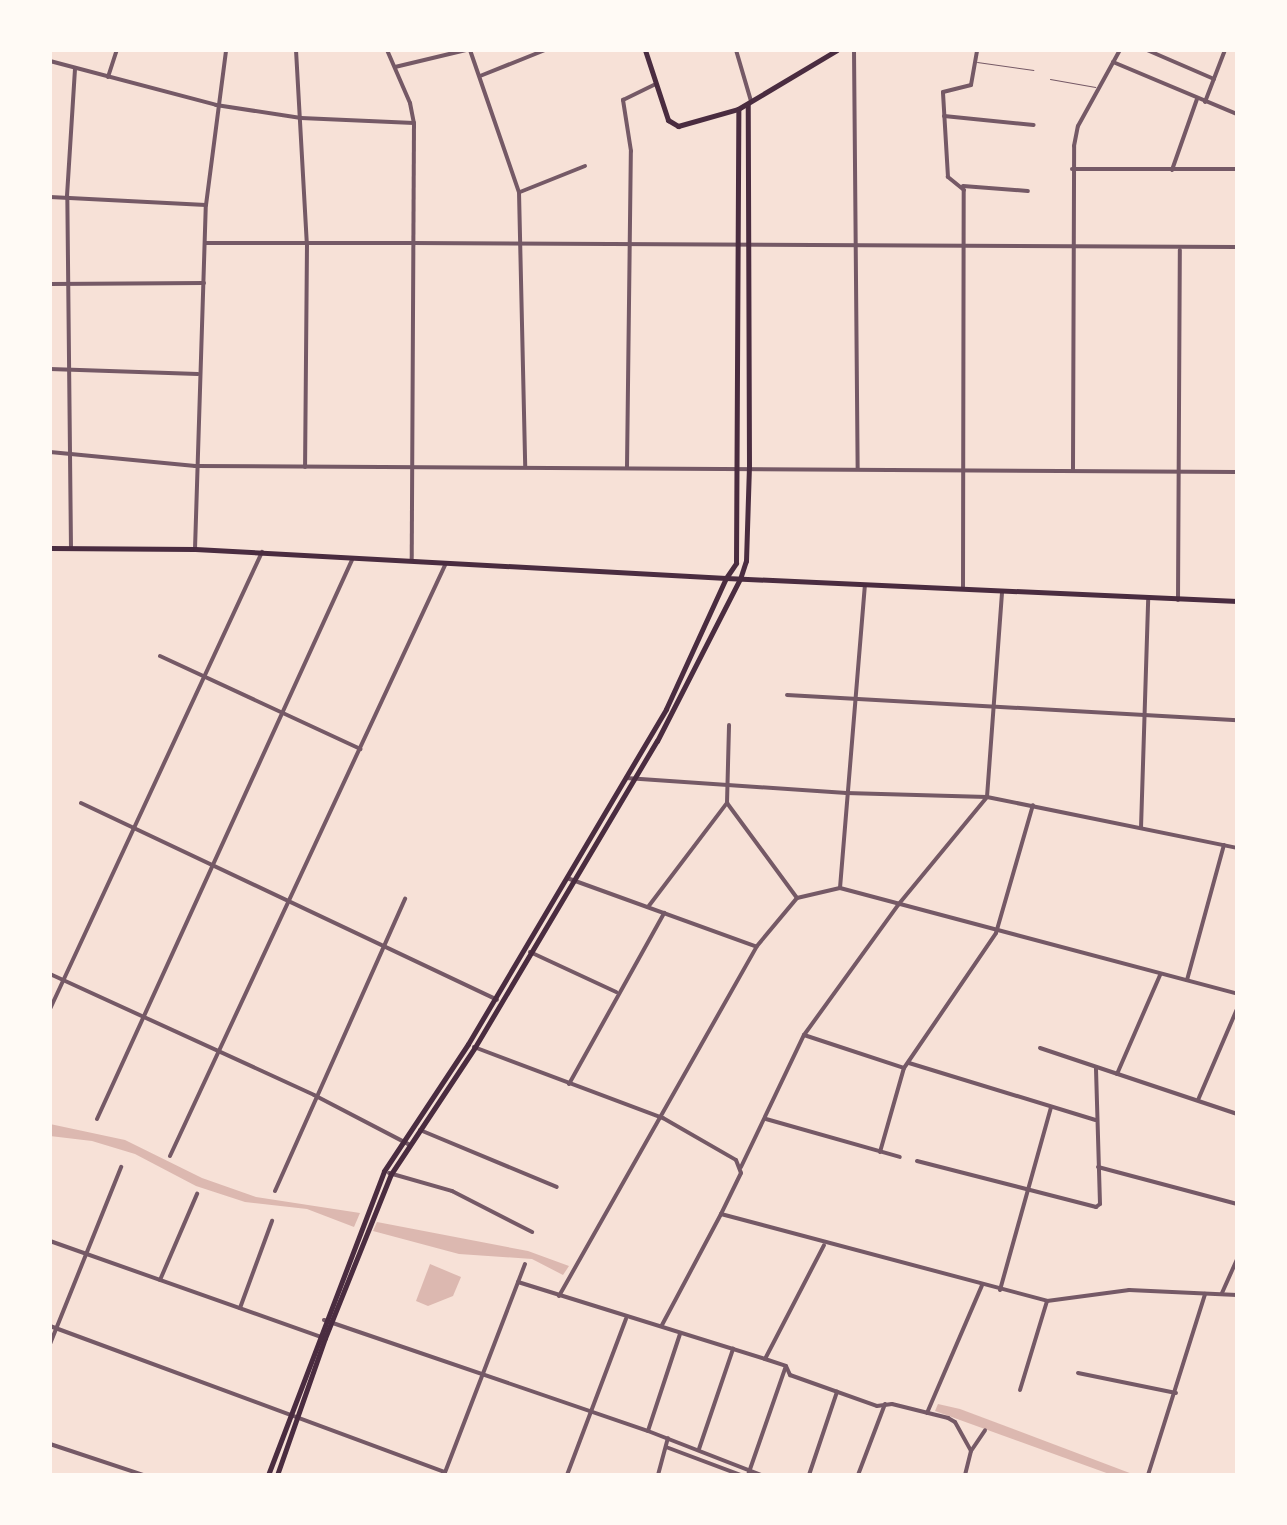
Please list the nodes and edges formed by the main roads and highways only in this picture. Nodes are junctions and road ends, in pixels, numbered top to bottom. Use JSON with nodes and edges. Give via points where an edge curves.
{"nodes":[{"id":1,"x":645,"y":50,"type":"edge"},
{"id":2,"x":838,"y":50,"type":"edge"},
{"id":3,"x":750,"y":102,"type":"junction"},
{"id":4,"x":738,"y":109,"type":"junction"},
{"id":5,"x":50,"y":548,"type":"edge"},
{"id":6,"x":726,"y":578,"type":"junction"},
{"id":7,"x":740,"y":579,"type":"junction"},
{"id":8,"x":1237,"y":600,"type":"edge"},
{"id":9,"x":629,"y":779,"type":"junction"},
{"id":10,"x":499,"y":1001,"type":"junction"},
{"id":11,"x":407,"y":1143,"type":"junction"},
{"id":12,"x":328,"y":1321,"type":"junction"},
{"id":13,"x":268,"y":1475,"type":"edge"},
{"id":14,"x":277,"y":1475,"type":"edge"}],
"edges":[{"from":1,"to":4,"type":"main road","via":[[668,120],[687,126]]},
{"from":2,"to":3,"type":"main road"},
{"from":3,"to":4,"type":"main road"},
{"from":3,"to":7,"type":"main road","via":[[748,468]]},
{"from":4,"to":6,"type":"main road","via":[[736,563]]},
{"from":5,"to":6,"type":"main road","via":[[196,549]]},
{"from":6,"to":7,"type":"main road"},
{"from":6,"to":9,"type":"main road"},
{"from":7,"to":8,"type":"main road"},
{"from":7,"to":9,"type":"main road","via":[[674,710]]},
{"from":9,"to":10,"type":"main road"},
{"from":10,"to":11,"type":"main road"},
{"from":10,"to":11,"type":"main road","via":[[476,1047]]},
{"from":11,"to":12,"type":"main road","via":[[372,1209]]},
{"from":12,"to":13,"type":"main road"},
{"from":12,"to":14,"type":"main road"}]}
